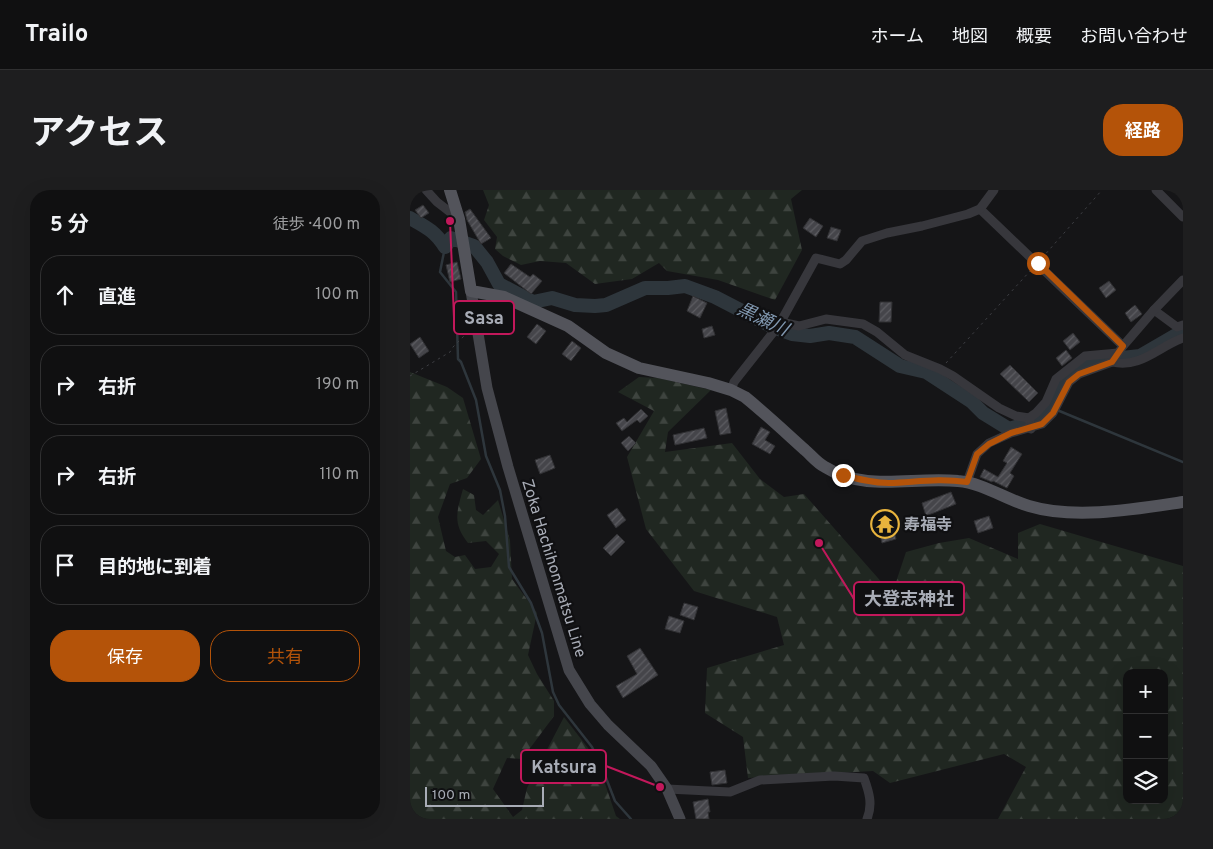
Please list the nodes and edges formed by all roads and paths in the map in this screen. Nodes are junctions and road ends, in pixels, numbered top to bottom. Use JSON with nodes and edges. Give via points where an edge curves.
{"nodes":[{"id":1,"x":426,"y":190,"type":"edge"},
{"id":2,"x":450,"y":190,"type":"edge"},
{"id":3,"x":994,"y":190,"type":"edge"},
{"id":4,"x":1102,"y":190,"type":"edge"},
{"id":5,"x":1156,"y":190,"type":"edge"},
{"id":6,"x":980,"y":208,"type":"junction"},
{"id":7,"x":1183,"y":217,"type":"edge"},
{"id":8,"x":459,"y":219,"type":"junction"},
{"id":9,"x":1038,"y":263,"type":"junction"},
{"id":10,"x":1183,"y":280,"type":"edge"},
{"id":11,"x":471,"y":291,"type":"junction"},
{"id":12,"x":1154,"y":310,"type":"junction"},
{"id":13,"x":476,"y":324,"type":"junction"},
{"id":14,"x":778,"y":326,"type":"junction"},
{"id":15,"x":1181,"y":327,"type":"edge"},
{"id":16,"x":1183,"y":338,"type":"edge"},
{"id":17,"x":1121,"y":349,"type":"junction"},
{"id":18,"x":1112,"y":362,"type":"junction"},
{"id":19,"x":940,"y":369,"type":"junction"},
{"id":20,"x":410,"y":376,"type":"edge"},
{"id":21,"x":731,"y":390,"type":"junction"},
{"id":22,"x":1030,"y":423,"type":"junction"},
{"id":23,"x":967,"y":482,"type":"junction"},
{"id":24,"x":1183,"y":502,"type":"edge"},
{"id":25,"x":668,"y":789,"type":"junction"},
{"id":26,"x":680,"y":819,"type":"edge"},
{"id":27,"x":868,"y":819,"type":"edge"}],
"edges":[{"from":1,"to":8,"type":"street"},
{"from":2,"to":8,"type":"main road"},
{"from":3,"to":6,"type":"street"},
{"from":4,"to":9,"type":"path"},
{"from":5,"to":7,"type":"street"},
{"from":6,"to":9,"type":"street"},
{"from":6,"to":14,"type":"street","via":[[954,218],[862,241],[840,264],[816,258]]},
{"from":8,"to":11,"type":"main road"},
{"from":9,"to":17,"type":"street"},
{"from":9,"to":19,"type":"path"},
{"from":10,"to":12,"type":"street"},
{"from":11,"to":13,"type":"main road","name":"Zoka Hachihonmatsu Line"},
{"from":11,"to":21,"type":"main road","via":[[504,297],[568,326],[606,353],[639,368]]},
{"from":12,"to":15,"type":"street"},
{"from":12,"to":17,"type":"street"},
{"from":13,"to":20,"type":"path","via":[[450,352]]},
{"from":13,"to":25,"type":"main road","name":"Zoka Hachihonmatsu Line","via":[[487,388],[508,467],[569,670],[590,704],[651,766]]},
{"from":14,"to":19,"type":"street","via":[[799,326],[826,319],[863,324],[905,355]]},
{"from":14,"to":21,"type":"street"},
{"from":16,"to":18,"type":"street","via":[[1138,362]]},
{"from":17,"to":18,"type":"street"},
{"from":17,"to":22,"type":"street","via":[[1085,356],[1056,379],[1046,402]]},
{"from":18,"to":22,"type":"street","via":[[1079,374],[1069,382],[1053,413],[1042,424]]},
{"from":19,"to":22,"type":"street","via":[[999,408]]},
{"from":21,"to":23,"type":"main road","via":[[752,402],[824,467],[843,475],[868,482],[929,479]]},
{"from":22,"to":23,"type":"street","via":[[989,444],[977,454]]},
{"from":23,"to":24,"type":"main road","via":[[1029,506],[1054,511],[1086,513]]},
{"from":25,"to":26,"type":"main road","name":"Zoka Hachihonmatsu Line"},
{"from":25,"to":27,"type":"street","via":[[730,792],[760,780],[858,777],[864,778],[870,794]]}]}
